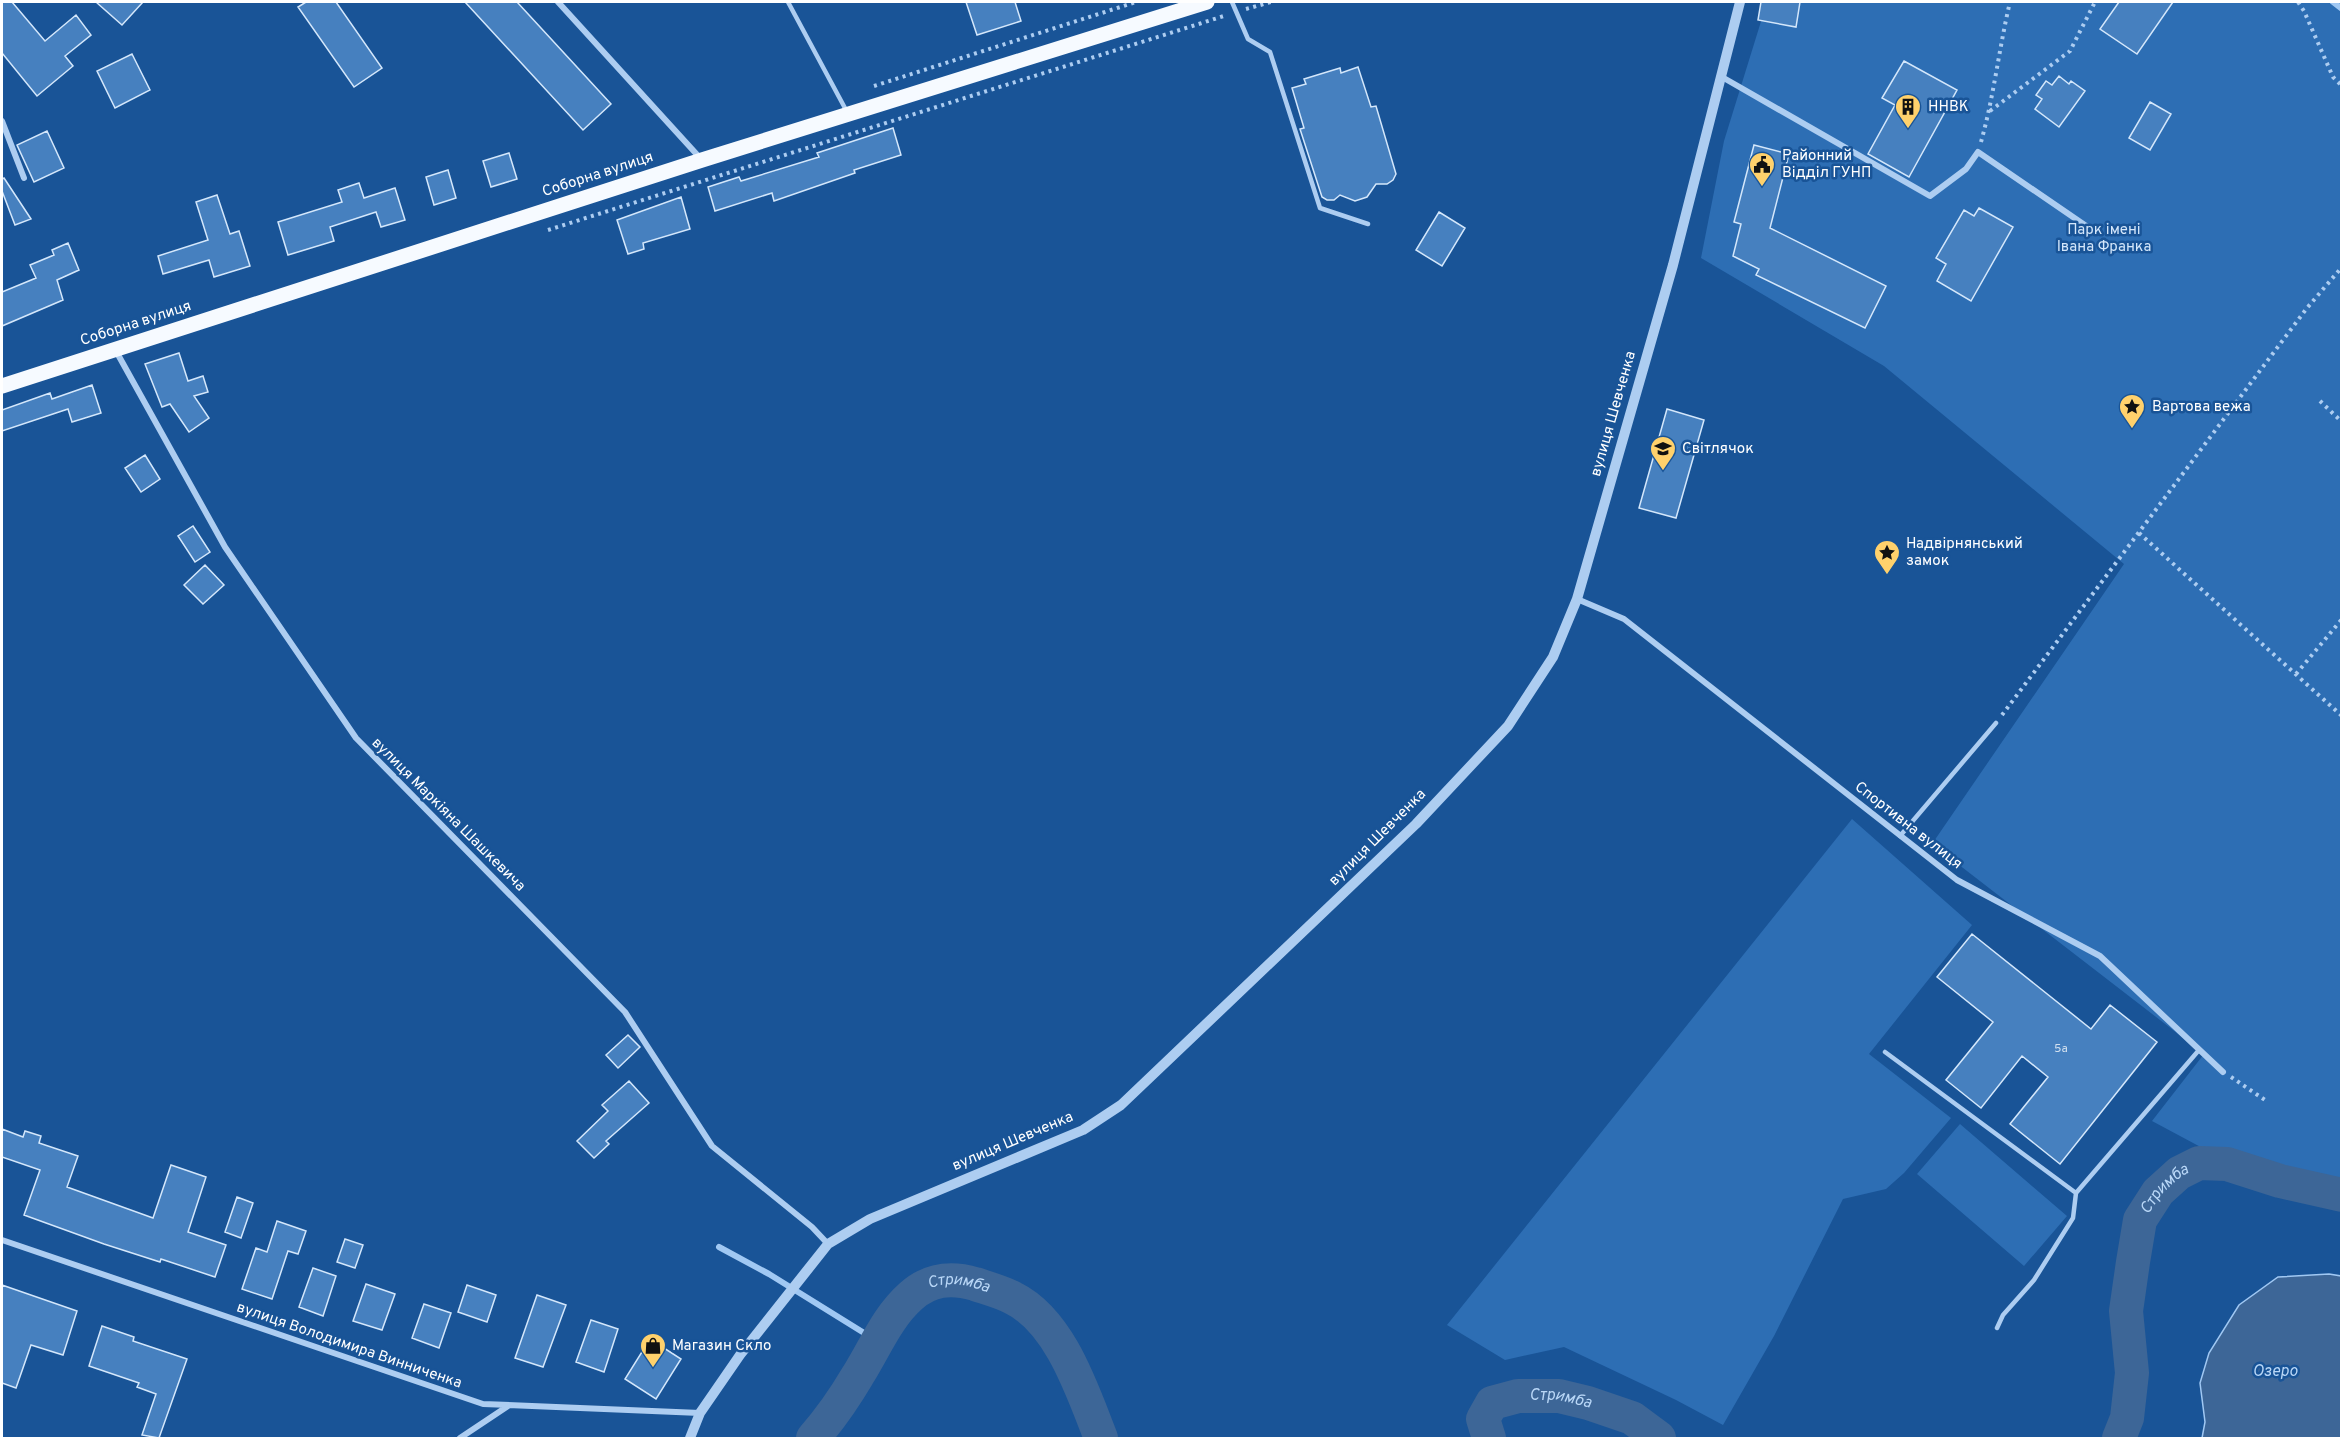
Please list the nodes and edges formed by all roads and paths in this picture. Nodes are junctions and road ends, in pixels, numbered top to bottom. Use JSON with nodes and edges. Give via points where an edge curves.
{"nodes":[{"id":1,"x":558,"y":2,"type":"edge"},
{"id":2,"x":788,"y":2,"type":"edge"},
{"id":3,"x":1136,"y":2,"type":"edge"},
{"id":4,"x":1207,"y":2,"type":"edge"},
{"id":5,"x":1232,"y":2,"type":"edge"},
{"id":6,"x":1271,"y":2,"type":"edge"},
{"id":7,"x":1740,"y":2,"type":"edge"},
{"id":8,"x":2010,"y":2,"type":"edge"},
{"id":9,"x":2095,"y":2,"type":"edge"},
{"id":10,"x":2298,"y":2,"type":"edge"},
{"id":11,"x":1236,"y":12,"type":"junction"},
{"id":12,"x":1722,"y":77,"type":"junction"},
{"id":13,"x":2342,"y":86,"type":"edge"},
{"id":14,"x":868,"y":88,"type":"dead end"},
{"id":15,"x":1989,"y":111,"type":"junction"},
{"id":16,"x":848,"y":115,"type":"junction"},
{"id":17,"x":2,"y":121,"type":"edge"},
{"id":18,"x":1978,"y":152,"type":"junction"},
{"id":19,"x":702,"y":160,"type":"junction"},
{"id":20,"x":24,"y":178,"type":"dead end"},
{"id":21,"x":1368,"y":224,"type":"dead end"},
{"id":22,"x":545,"y":230,"type":"dead end"},
{"id":23,"x":2092,"y":230,"type":"dead end"},
{"id":24,"x":2342,"y":267,"type":"edge"},
{"id":25,"x":116,"y":350,"type":"junction"},
{"id":26,"x":2,"y":386,"type":"edge"},
{"id":27,"x":2320,"y":401,"type":"dead end"},
{"id":28,"x":2342,"y":422,"type":"edge"},
{"id":29,"x":2139,"y":533,"type":"junction"},
{"id":30,"x":1577,"y":598,"type":"junction"},
{"id":31,"x":2342,"y":619,"type":"edge"},
{"id":32,"x":2295,"y":674,"type":"junction"},
{"id":33,"x":2342,"y":716,"type":"edge"},
{"id":34,"x":1996,"y":723,"type":"joint"},
{"id":35,"x":1900,"y":836,"type":"junction"},
{"id":36,"x":2199,"y":1050,"type":"junction"},
{"id":37,"x":1885,"y":1052,"type":"dead end"},
{"id":38,"x":2223,"y":1072,"type":"joint"},
{"id":39,"x":2268,"y":1101,"type":"dead end"},
{"id":40,"x":2076,"y":1193,"type":"junction"},
{"id":41,"x":2,"y":1240,"type":"edge"},
{"id":42,"x":828,"y":1244,"type":"junction"},
{"id":43,"x":1997,"y":1328,"type":"dead end"},
{"id":44,"x":508,"y":1406,"type":"junction"},
{"id":45,"x":700,"y":1413,"type":"junction"},
{"id":46,"x":460,"y":1438,"type":"edge"},
{"id":47,"x":690,"y":1438,"type":"edge"}],
"edges":[{"from":1,"to":19,"type":"street"},
{"from":2,"to":16,"type":"lane"},
{"from":3,"to":14,"type":"path"},
{"from":4,"to":16,"type":"main road","name":"Соборна вулиця"},
{"from":5,"to":11,"type":"lane"},
{"from":6,"to":11,"type":"path"},
{"from":7,"to":12,"type":"street","name":"вулиця Шевченка"},
{"from":8,"to":15,"type":"path"},
{"from":9,"to":15,"type":"path","via":[[2070,51]]},
{"from":10,"to":13,"type":"path","via":[[2333,77]]},
{"from":11,"to":21,"type":"lane","via":[[1248,39],[1270,52],[1320,208]]},
{"from":11,"to":22,"type":"path"},
{"from":12,"to":18,"type":"street","via":[[1930,196],[1966,169]]},
{"from":12,"to":30,"type":"street","name":"вулиця Шевченка","via":[[1673,265]]},
{"from":15,"to":18,"type":"path"},
{"from":16,"to":19,"type":"main road","name":"Соборна вулиця"},
{"from":17,"to":20,"type":"street"},
{"from":18,"to":23,"type":"street"},
{"from":19,"to":25,"type":"main road","name":"Соборна вулиця"},
{"from":24,"to":29,"type":"path"},
{"from":25,"to":26,"type":"main road","name":"Соборна вулиця"},
{"from":25,"to":42,"type":"street","name":"вулиця Маркіяна Шашкевича","via":[[225,547],[356,738],[626,1012],[712,1146]]},
{"from":27,"to":28,"type":"path"},
{"from":29,"to":32,"type":"path"},
{"from":29,"to":34,"type":"path"},
{"from":30,"to":35,"type":"street","name":"Спортивна вулиця","via":[[1624,619]]},
{"from":30,"to":42,"type":"street","name":"вулиця Шевченка","via":[[1553,657],[1508,726],[1416,824],[1121,1105],[1083,1130],[870,1219]]},
{"from":31,"to":32,"type":"path"},
{"from":32,"to":33,"type":"path"},
{"from":34,"to":35,"type":"lane"},
{"from":35,"to":36,"type":"street","name":"Спортивна вулиця","via":[[1957,880],[2100,956]]},
{"from":36,"to":38,"type":"street","name":"Спортивна вулиця"},
{"from":36,"to":40,"type":"lane"},
{"from":37,"to":40,"type":"lane"},
{"from":38,"to":39,"type":"path"},
{"from":40,"to":43,"type":"lane","via":[[2073,1218],[2034,1280],[2003,1315]]},
{"from":41,"to":44,"type":"street","name":"вулиця Володимира Винниченка","via":[[483,1404]]},
{"from":42,"to":45,"type":"street","name":"вулиця Шевченка","via":[[740,1355]]},
{"from":44,"to":45,"type":"street","name":"вулиця Володимира Винниченка"},
{"from":44,"to":46,"type":"street"},
{"from":45,"to":47,"type":"street","name":"вулиця Шевченка"}]}
